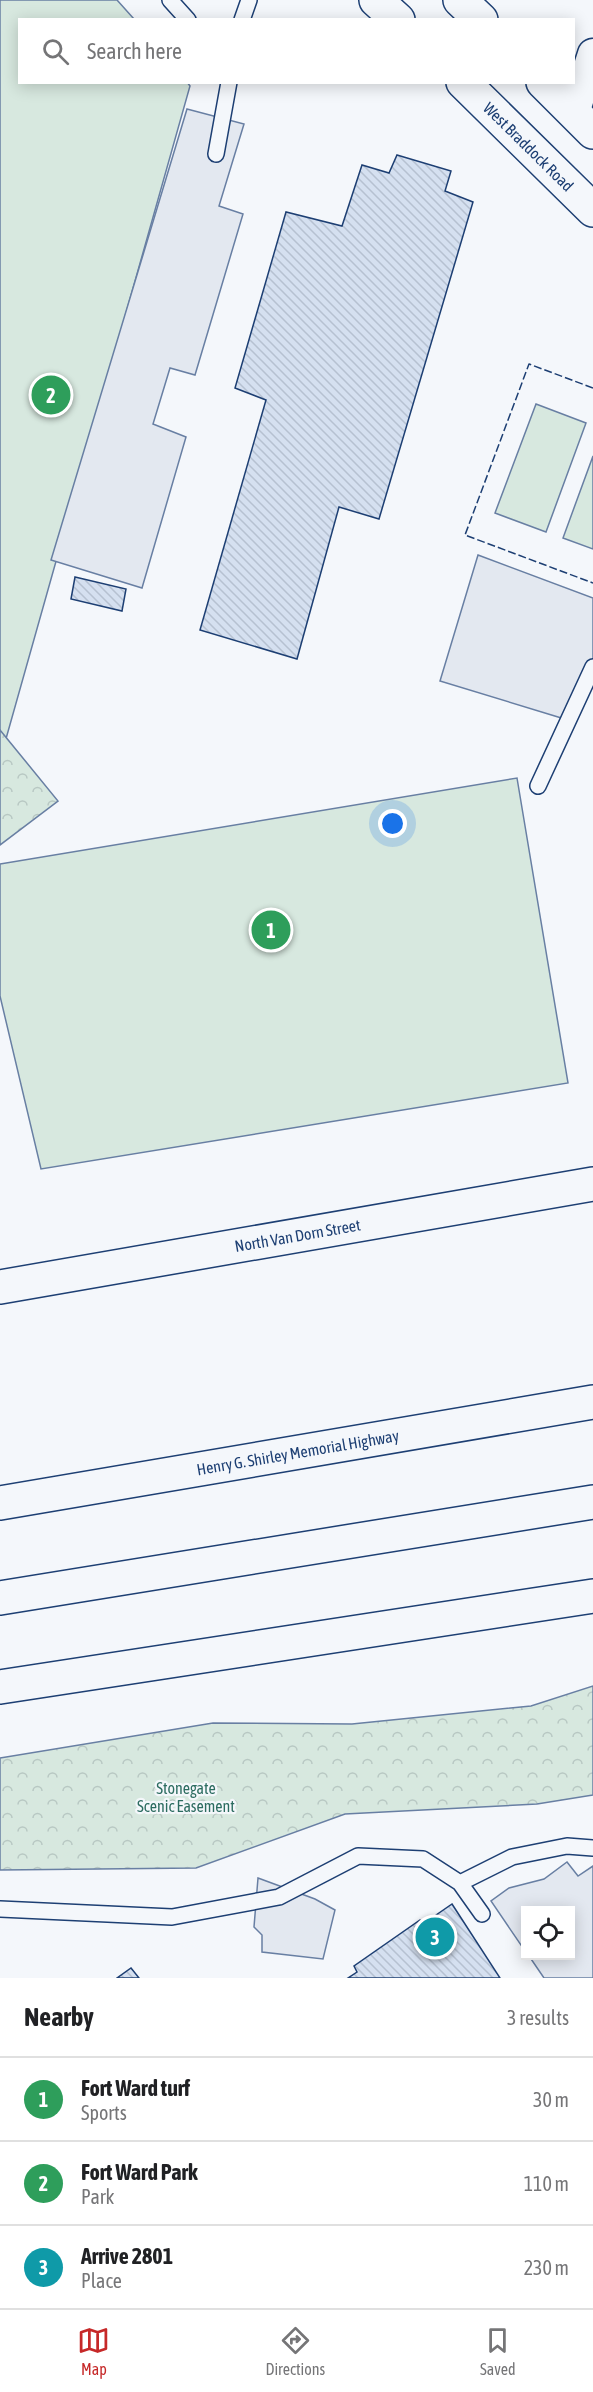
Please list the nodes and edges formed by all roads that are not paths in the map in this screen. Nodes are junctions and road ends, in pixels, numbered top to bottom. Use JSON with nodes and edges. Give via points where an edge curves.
{"nodes":[{"id":1,"x":170,"y":0,"type":"edge"},
{"id":2,"x":249,"y":0,"type":"edge"},
{"id":3,"x":376,"y":0,"type":"edge"},
{"id":4,"x":460,"y":0,"type":"edge"},
{"id":5,"x":186,"y":18,"type":"edge"},
{"id":6,"x":243,"y":18,"type":"edge"},
{"id":7,"x":396,"y":18,"type":"edge"},
{"id":8,"x":479,"y":18,"type":"edge"},
{"id":9,"x":593,"y":54,"type":"edge"},
{"id":10,"x":229,"y":84,"type":"edge"},
{"id":11,"x":465,"y":84,"type":"edge"},
{"id":12,"x":545,"y":84,"type":"edge"},
{"id":13,"x":583,"y":123,"type":"edge"},
{"id":14,"x":216,"y":154,"type":"dead end"},
{"id":15,"x":593,"y":210,"type":"edge"},
{"id":16,"x":593,"y":667,"type":"edge"},
{"id":17,"x":538,"y":786,"type":"dead end"},
{"id":18,"x":593,"y":1184,"type":"edge"},
{"id":19,"x":0,"y":1287,"type":"edge"},
{"id":20,"x":593,"y":1402,"type":"edge"},
{"id":21,"x":593,"y":1502,"type":"edge"},
{"id":22,"x":0,"y":1503,"type":"edge"},
{"id":23,"x":593,"y":1596,"type":"edge"},
{"id":24,"x":0,"y":1598,"type":"edge"},
{"id":25,"x":0,"y":1687,"type":"edge"},
{"id":26,"x":593,"y":1848,"type":"edge"},
{"id":27,"x":460,"y":1883,"type":"junction"},
{"id":28,"x":0,"y":1909,"type":"edge"},
{"id":29,"x":483,"y":1914,"type":"dead end"}],
"edges":[{"from":1,"to":5,"type":"lane"},
{"from":2,"to":6,"type":"lane"},
{"from":3,"to":7,"type":"main road"},
{"from":4,"to":8,"type":"main road"},
{"from":9,"to":13,"type":"street"},
{"from":10,"to":14,"type":"lane"},
{"from":11,"to":15,"type":"main road","name":"West Braddock Road"},
{"from":12,"to":13,"type":"main road"},
{"from":16,"to":17,"type":"lane"},
{"from":18,"to":19,"type":"main road","name":"North Van Dorn Street"},
{"from":20,"to":22,"type":"main road","name":"Henry G. Shirley Memorial Highway"},
{"from":21,"to":24,"type":"main road"},
{"from":23,"to":25,"type":"main road"},
{"from":26,"to":27,"type":"lane","via":[[567,1846],[512,1857]]},
{"from":27,"to":28,"type":"lane","via":[[423,1859],[358,1856],[279,1897],[172,1917]]},
{"from":27,"to":29,"type":"lane"}]}
